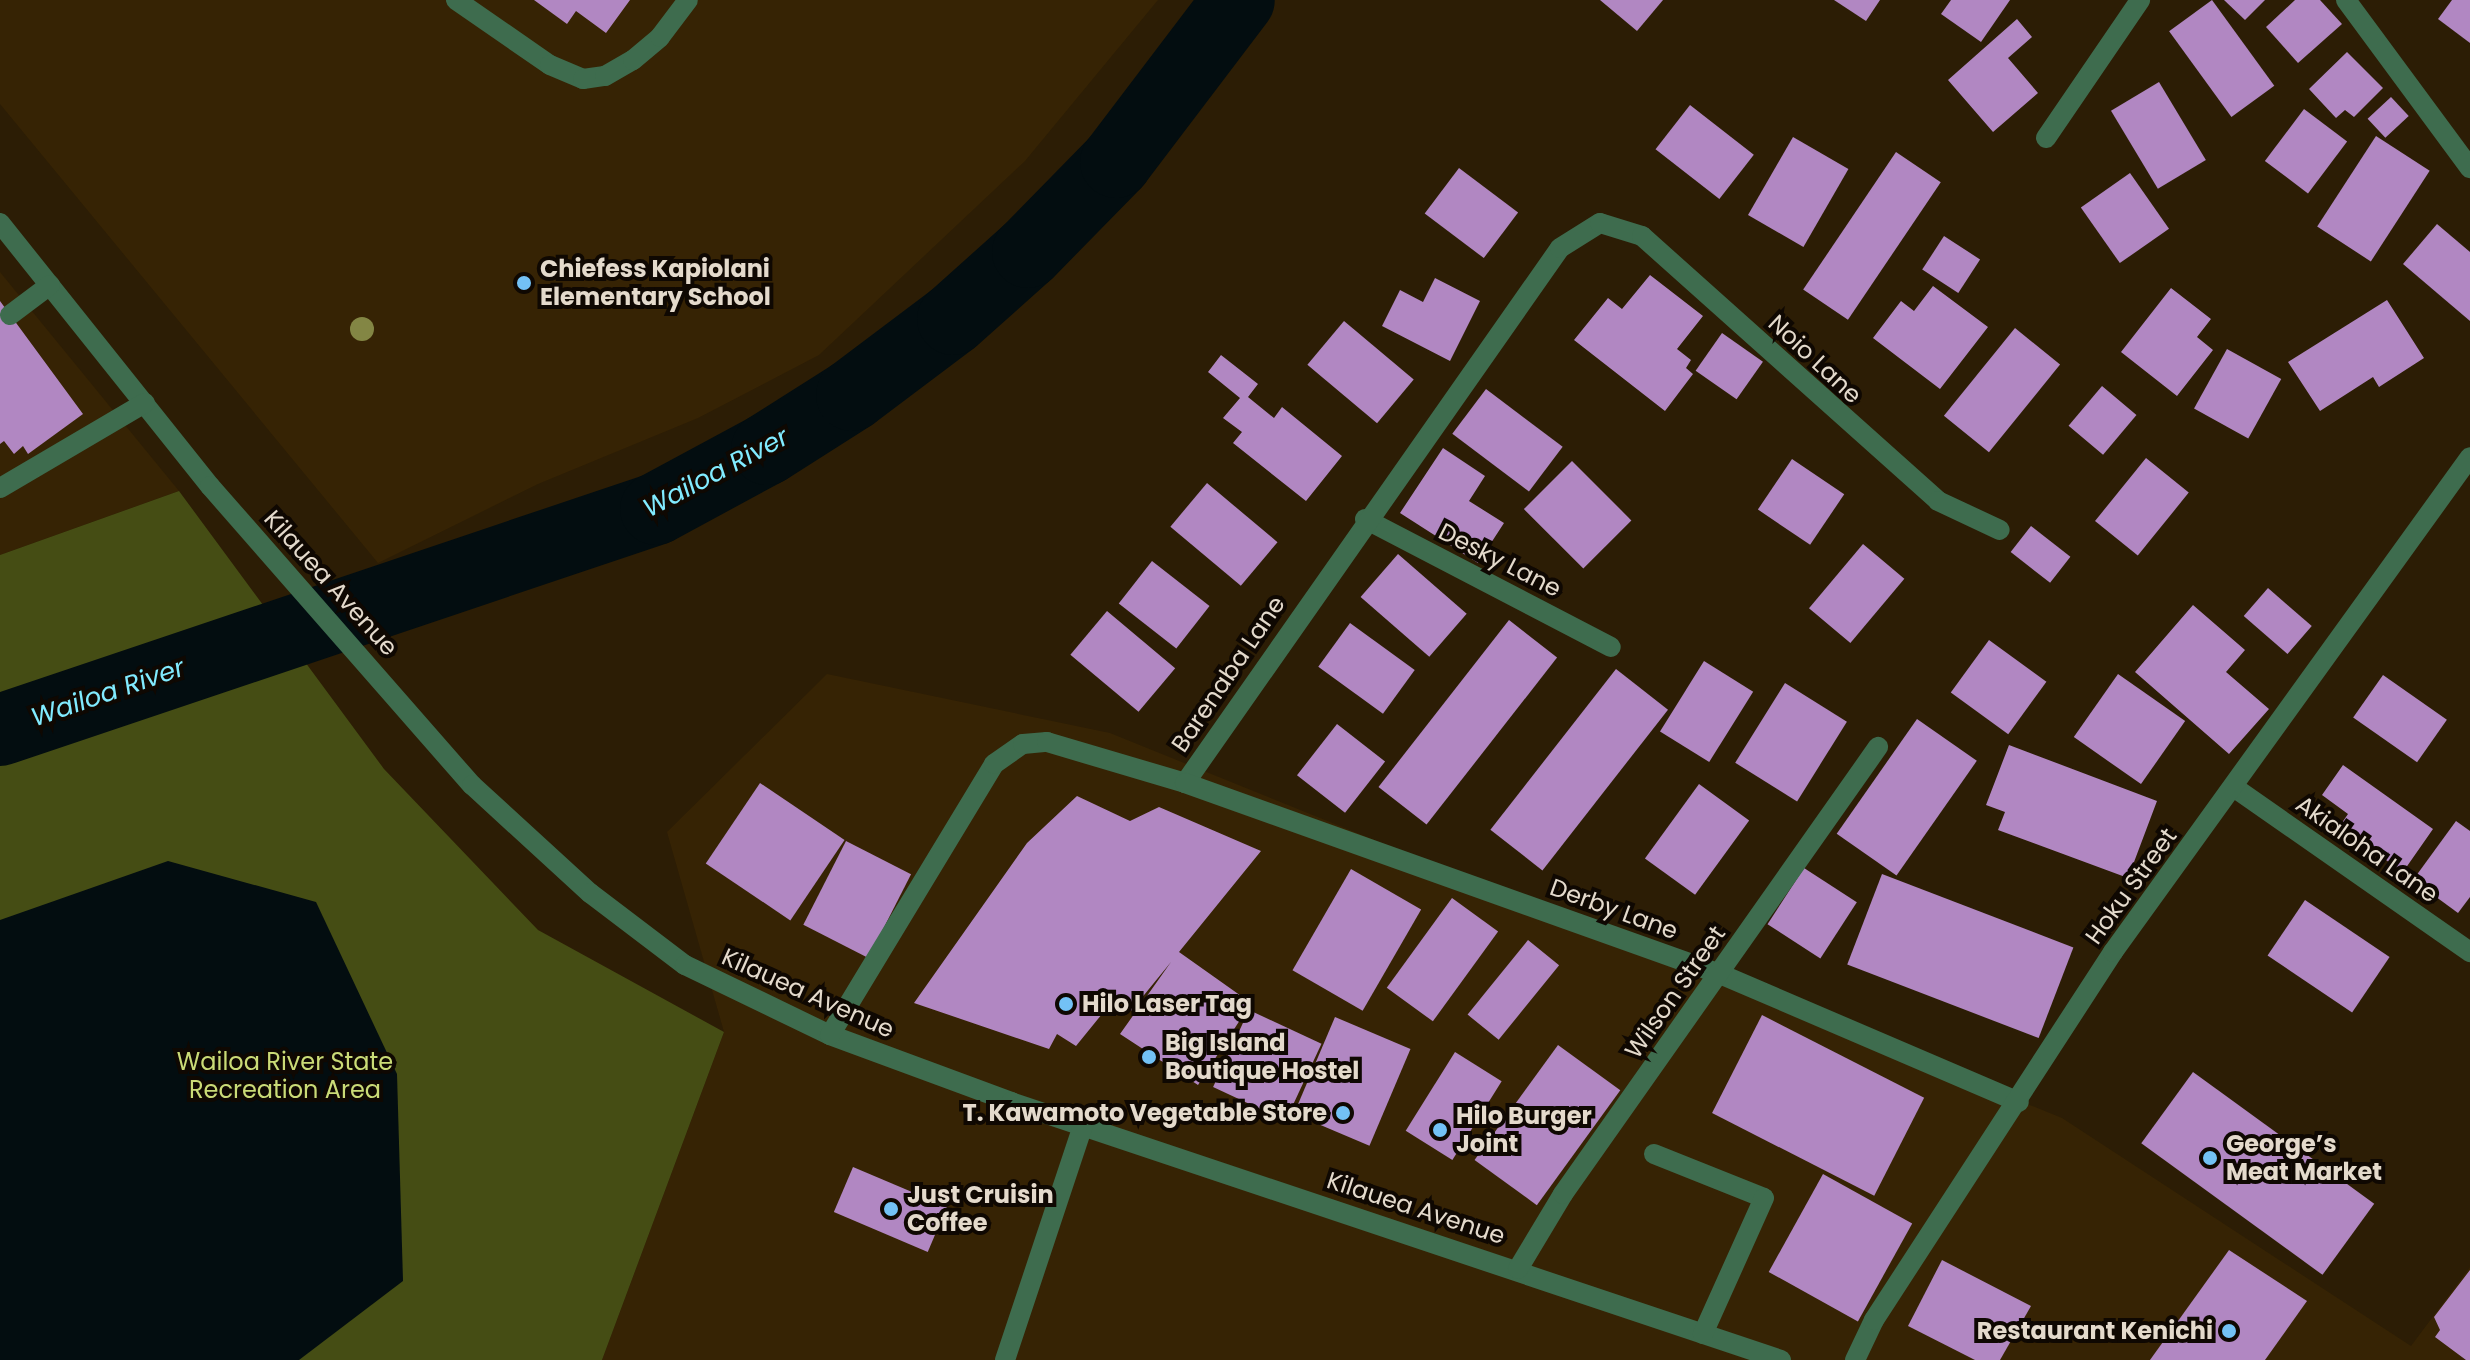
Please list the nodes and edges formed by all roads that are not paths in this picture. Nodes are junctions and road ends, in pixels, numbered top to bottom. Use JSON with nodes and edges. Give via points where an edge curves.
{"nodes":[{"id":1,"x":456,"y":0,"type":"edge"},
{"id":2,"x":688,"y":0,"type":"edge"},
{"id":3,"x":2140,"y":0,"type":"edge"},
{"id":4,"x":2346,"y":0,"type":"edge"},
{"id":5,"x":2046,"y":138,"type":"dead end"},
{"id":6,"x":2470,"y":168,"type":"edge"},
{"id":7,"x":0,"y":223,"type":"edge"},
{"id":8,"x":1600,"y":223,"type":"joint"},
{"id":9,"x":50,"y":285,"type":"junction"},
{"id":10,"x":10,"y":315,"type":"dead end"},
{"id":11,"x":145,"y":403,"type":"junction"},
{"id":12,"x":2470,"y":457,"type":"edge"},
{"id":13,"x":0,"y":488,"type":"edge"},
{"id":14,"x":1365,"y":519,"type":"junction"},
{"id":15,"x":2000,"y":530,"type":"dead end"},
{"id":16,"x":1611,"y":647,"type":"dead end"},
{"id":17,"x":1878,"y":747,"type":"dead end"},
{"id":18,"x":1185,"y":783,"type":"junction"},
{"id":19,"x":2235,"y":788,"type":"junction"},
{"id":20,"x":2470,"y":952,"type":"edge"},
{"id":21,"x":1720,"y":974,"type":"junction"},
{"id":22,"x":830,"y":1035,"type":"junction"},
{"id":23,"x":2019,"y":1102,"type":"junction"},
{"id":24,"x":1083,"y":1125,"type":"junction"},
{"id":25,"x":1654,"y":1154,"type":"dead end"},
{"id":26,"x":1518,"y":1269,"type":"junction"},
{"id":27,"x":1703,"y":1334,"type":"junction"},
{"id":28,"x":1005,"y":1360,"type":"edge"},
{"id":29,"x":1781,"y":1360,"type":"edge"},
{"id":30,"x":1855,"y":1360,"type":"edge"}],
"edges":[{"from":1,"to":2,"type":"street","via":[[550,65],[583,79],[605,76],[633,60],[660,37]]},
{"from":3,"to":5,"type":"street"},
{"from":4,"to":6,"type":"street"},
{"from":7,"to":9,"type":"street","name":"Kilauea Avenue"},
{"from":8,"to":14,"type":"street","name":"Barenaba Lane","via":[[1560,248]]},
{"from":8,"to":15,"type":"street","name":"Noio Lane","via":[[1642,236],[1938,501]]},
{"from":9,"to":10,"type":"street"},
{"from":9,"to":11,"type":"street","name":"Kilauea Avenue"},
{"from":11,"to":13,"type":"street"},
{"from":11,"to":22,"type":"street","name":"Kilauea Avenue","via":[[210,486],[472,785],[590,893],[685,965]]},
{"from":12,"to":19,"type":"street","name":"Hoku Street"},
{"from":14,"to":16,"type":"street","name":"Desky Lane"},
{"from":14,"to":18,"type":"street","name":"Barenaba Lane"},
{"from":17,"to":21,"type":"street","name":"Wilson Street"},
{"from":18,"to":21,"type":"street","name":"Derby Lane"},
{"from":18,"to":22,"type":"street","name":"Barenaba Lane","via":[[1059,744],[1023,744],[1002,756]]},
{"from":19,"to":20,"type":"street","name":"Akialoha Lane"},
{"from":19,"to":23,"type":"street","name":"Hoku Street","via":[[2113,952]]},
{"from":21,"to":23,"type":"street","name":"Derby Lane"},
{"from":21,"to":26,"type":"street","name":"Wilson Street","via":[[1563,1194]]},
{"from":22,"to":24,"type":"street","name":"Kilauea Avenue"},
{"from":23,"to":30,"type":"street","name":"Hoku Street","via":[[1874,1320]]},
{"from":24,"to":26,"type":"street","name":"Kilauea Avenue"},
{"from":24,"to":28,"type":"street"},
{"from":25,"to":27,"type":"street","via":[[1764,1198]]},
{"from":26,"to":27,"type":"street","name":"Kilauea Avenue"},
{"from":27,"to":29,"type":"street","name":"Kilauea Avenue"}]}
